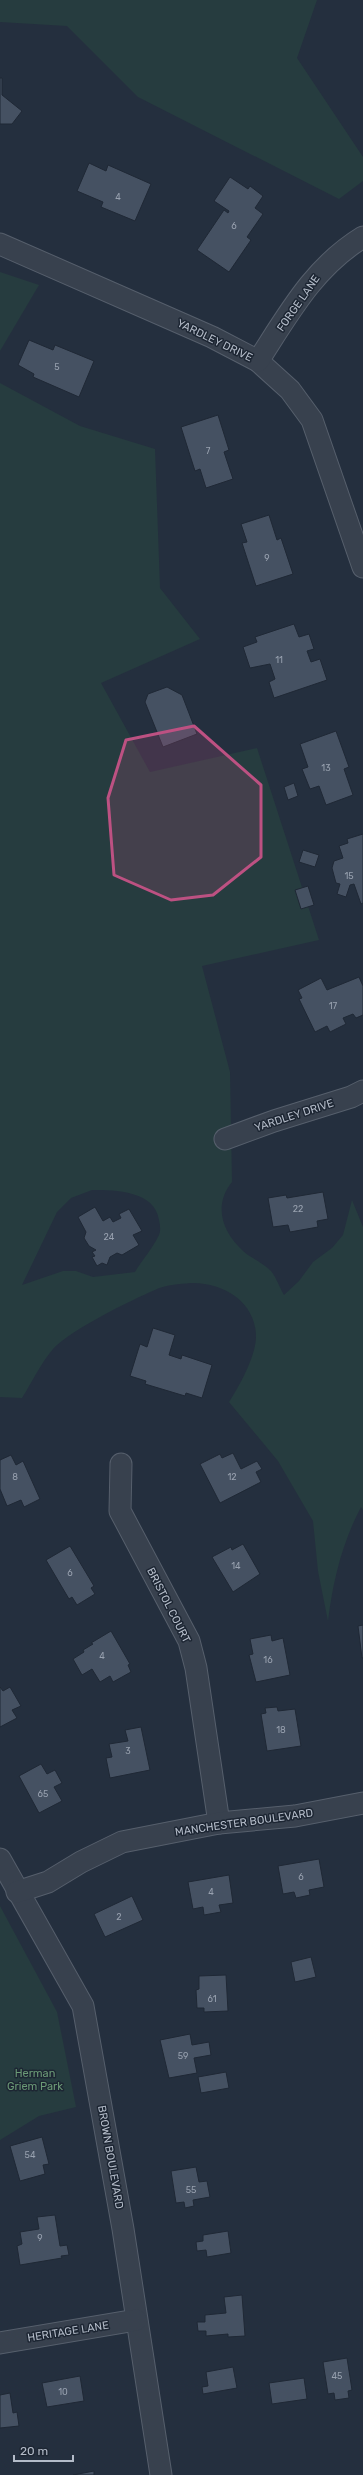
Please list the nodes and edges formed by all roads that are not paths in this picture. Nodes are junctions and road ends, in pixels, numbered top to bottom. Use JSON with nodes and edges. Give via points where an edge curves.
{"nodes":[{"id":1,"x":363,"y":237,"type":"edge"},
{"id":2,"x":0,"y":244,"type":"edge"},
{"id":3,"x":258,"y":361,"type":"junction"},
{"id":4,"x":363,"y":567,"type":"edge"},
{"id":5,"x":363,"y":1091,"type":"edge"},
{"id":6,"x":225,"y":1139,"type":"dead end"},
{"id":7,"x":121,"y":1464,"type":"dead end"},
{"id":8,"x":363,"y":1803,"type":"edge"},
{"id":9,"x":219,"y":1823,"type":"junction"},
{"id":10,"x":0,"y":1859,"type":"edge"},
{"id":11,"x":17,"y":1892,"type":"junction"},
{"id":12,"x":136,"y":2320,"type":"junction"},
{"id":13,"x":0,"y":2342,"type":"edge"},
{"id":14,"x":161,"y":2475,"type":"edge"}],
"edges":[{"from":1,"to":3,"type":"street","name":"FORGE LANE","via":[[342,249],[312,279]]},
{"from":2,"to":3,"type":"street","name":"YARDLEY DRIVE","via":[[212,337]]},
{"from":3,"to":4,"type":"street","name":"YARDLEY DRIVE","via":[[290,390],[312,420]]},
{"from":5,"to":6,"type":"street","name":"YARDLEY DRIVE"},
{"from":7,"to":9,"type":"street","name":"BRISTOL COURT","via":[[120,1511],[189,1641],[196,1668]]},
{"from":8,"to":9,"type":"street","name":"MANCHESTER BOULEVARD","via":[[294,1816]]},
{"from":9,"to":11,"type":"street","name":"MANCHESTER BOULEVARD","via":[[122,1842],[48,1882]]},
{"from":10,"to":11,"type":"street","name":"BROWN BOULEVARD"},
{"from":11,"to":12,"type":"street","name":"BROWN BOULEVARD","via":[[83,2006],[122,2222]]},
{"from":12,"to":13,"type":"street","name":"HERITAGE LANE"},
{"from":12,"to":14,"type":"street","name":"BROWN BOULEVARD"}]}
